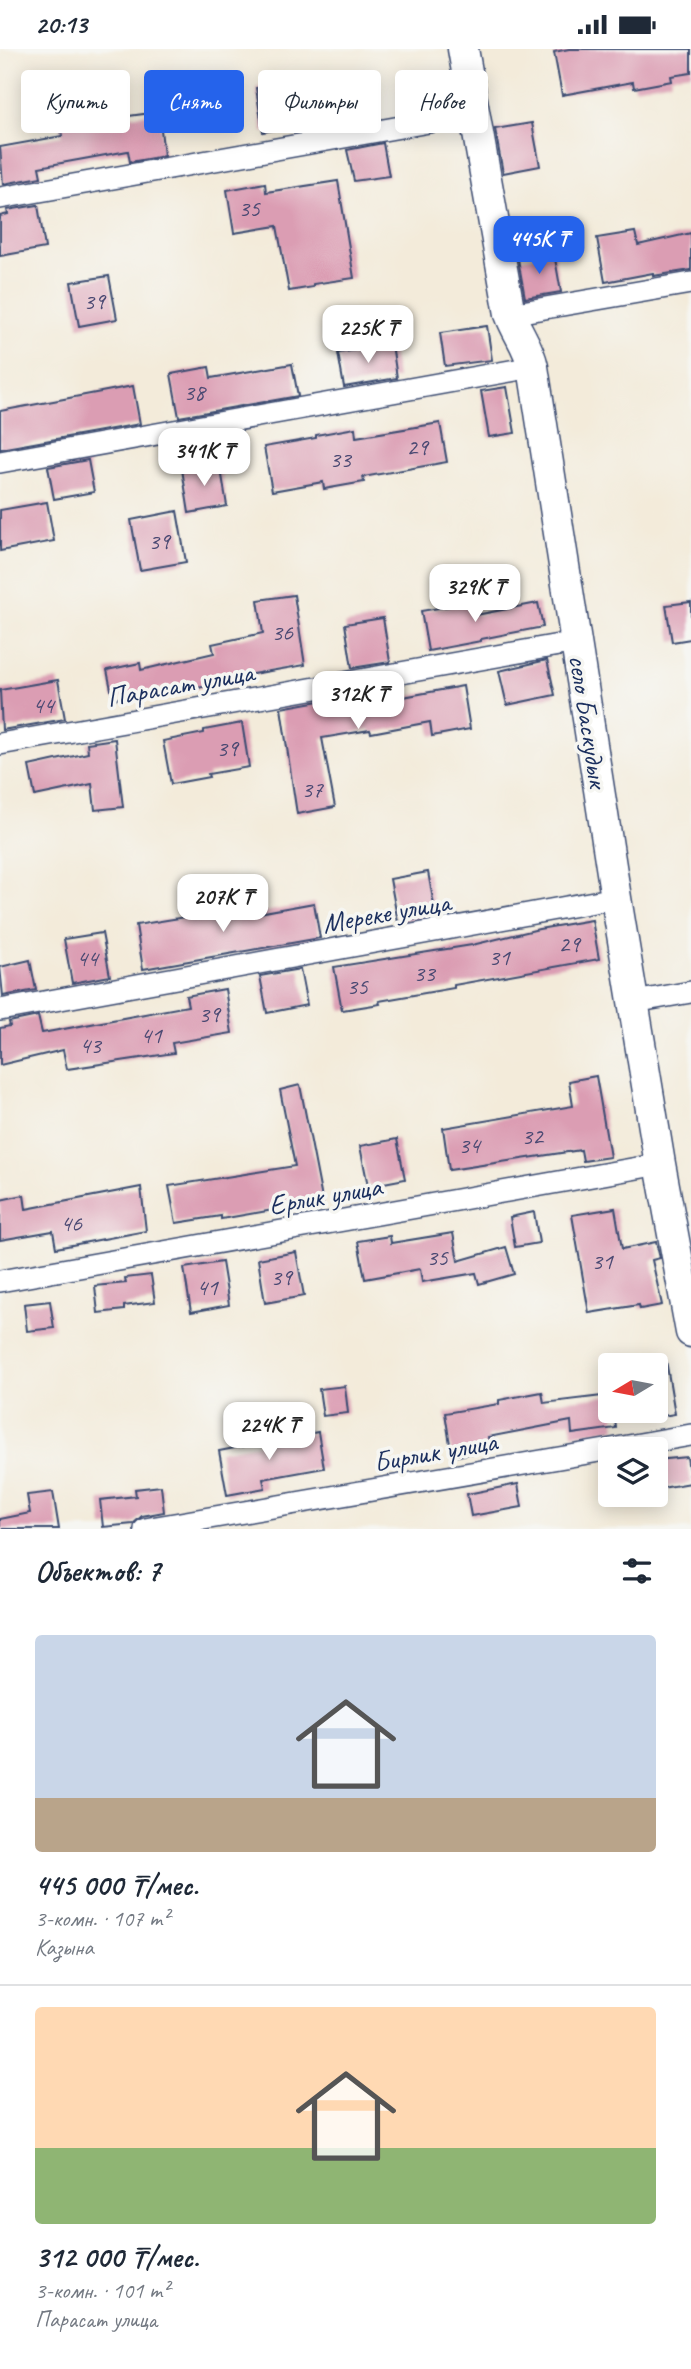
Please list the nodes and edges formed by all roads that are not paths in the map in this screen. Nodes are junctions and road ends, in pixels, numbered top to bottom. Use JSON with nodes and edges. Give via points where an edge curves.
{"nodes":[{"id":1,"x":463,"y":49,"type":"edge"},
{"id":2,"x":467,"y":70,"type":"edge"},
{"id":3,"x":395,"y":128,"type":"edge"},
{"id":4,"x":477,"y":133,"type":"edge"},
{"id":5,"x":0,"y":198,"type":"edge"},
{"id":6,"x":691,"y":283,"type":"edge"},
{"id":7,"x":510,"y":314,"type":"junction"},
{"id":8,"x":533,"y":367,"type":"junction"},
{"id":9,"x":0,"y":462,"type":"edge"},
{"id":10,"x":576,"y":642,"type":"junction"},
{"id":11,"x":0,"y":744,"type":"edge"},
{"id":12,"x":617,"y":898,"type":"junction"},
{"id":13,"x":691,"y":992,"type":"edge"},
{"id":14,"x":635,"y":1002,"type":"junction"},
{"id":15,"x":0,"y":1010,"type":"edge"},
{"id":16,"x":660,"y":1164,"type":"junction"},
{"id":17,"x":0,"y":1281,"type":"edge"},
{"id":18,"x":687,"y":1288,"type":"edge"},
{"id":19,"x":691,"y":1332,"type":"edge"},
{"id":20,"x":691,"y":1435,"type":"edge"},
{"id":21,"x":668,"y":1439,"type":"edge"},
{"id":22,"x":598,"y":1451,"type":"edge"},
{"id":23,"x":145,"y":1529,"type":"edge"}],
"edges":[{"from":1,"to":2,"type":"street","name":"село Баскудык"},
{"from":3,"to":5,"type":"street"},
{"from":4,"to":7,"type":"street","name":"село Баскудык"},
{"from":6,"to":7,"type":"street"},
{"from":7,"to":8,"type":"street","name":"село Баскудык"},
{"from":8,"to":9,"type":"street"},
{"from":8,"to":10,"type":"street","name":"село Баскудык"},
{"from":10,"to":11,"type":"street","name":"Парасат улица"},
{"from":10,"to":12,"type":"street","name":"село Баскудык"},
{"from":12,"to":14,"type":"street","name":"село Баскудык"},
{"from":12,"to":15,"type":"street","name":"Мереке улица"},
{"from":13,"to":14,"type":"street"},
{"from":14,"to":16,"type":"street","name":"село Баскудык"},
{"from":16,"to":17,"type":"street","name":"Ерлик улица"},
{"from":16,"to":18,"type":"street","name":"село Баскудык"},
{"from":18,"to":19,"type":"street","name":"село Баскудык"},
{"from":20,"to":21,"type":"street","name":"Бирлик улица"},
{"from":22,"to":23,"type":"street","name":"Бирлик улица"}]}
